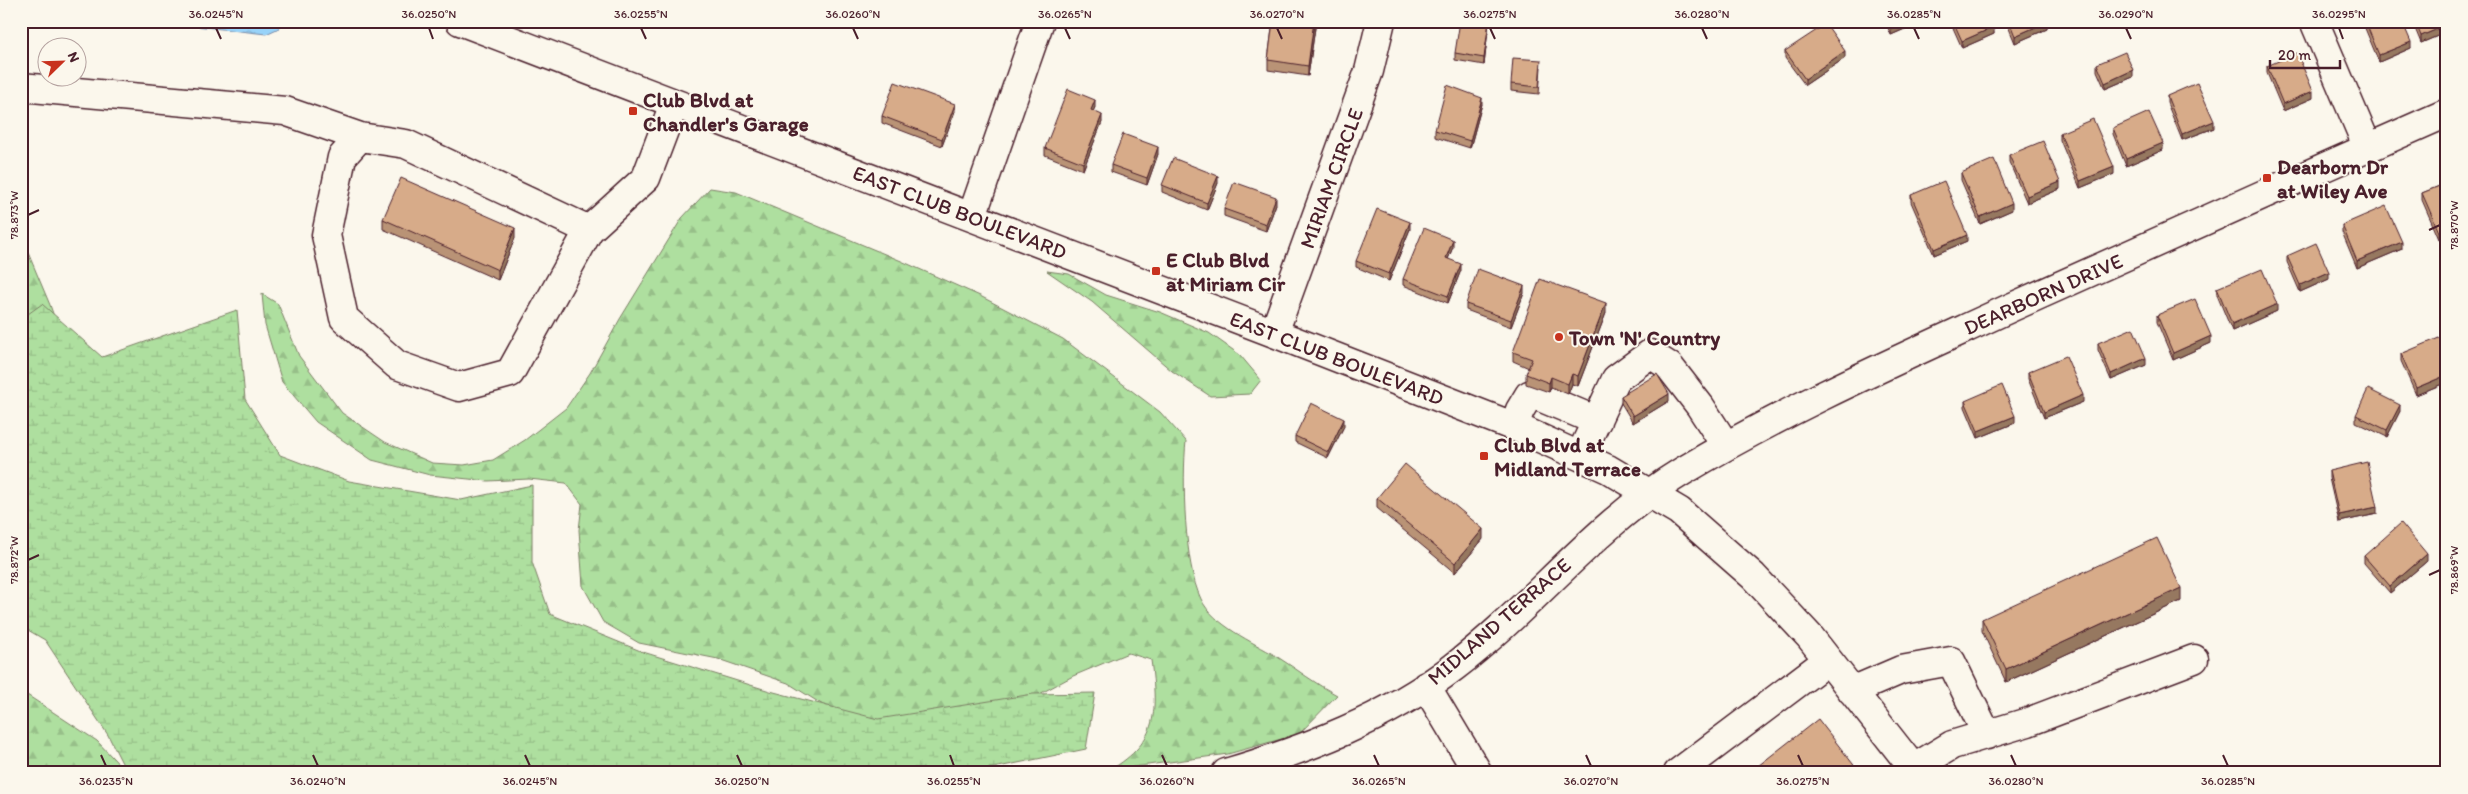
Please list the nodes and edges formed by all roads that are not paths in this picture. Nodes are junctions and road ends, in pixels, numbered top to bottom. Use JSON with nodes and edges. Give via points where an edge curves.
{"nodes":[{"id":1,"x":460,"y":21,"type":"edge"},
{"id":2,"x":1040,"y":21,"type":"edge"},
{"id":3,"x":1381,"y":21,"type":"edge"},
{"id":4,"x":2314,"y":21,"type":"edge"},
{"id":5,"x":21,"y":87,"type":"edge"},
{"id":6,"x":674,"y":104,"type":"junction"},
{"id":7,"x":2447,"y":113,"type":"edge"},
{"id":8,"x":360,"y":137,"type":"junction"},
{"id":9,"x":2368,"y":148,"type":"junction"},
{"id":10,"x":972,"y":216,"type":"junction"},
{"id":11,"x":589,"y":230,"type":"junction"},
{"id":12,"x":1274,"y":333,"type":"junction"},
{"id":13,"x":1597,"y":421,"type":"junction"},
{"id":14,"x":1514,"y":426,"type":"junction"},
{"id":15,"x":1726,"y":446,"type":"junction"},
{"id":16,"x":1580,"y":456,"type":"junction"},
{"id":17,"x":1648,"y":492,"type":"junction"},
{"id":18,"x":2194,"y":659,"type":"dead end"},
{"id":19,"x":1828,"y":660,"type":"junction"},
{"id":20,"x":1426,"y":686,"type":"junction"},
{"id":21,"x":1852,"y":691,"type":"junction"},
{"id":22,"x":1987,"y":735,"type":"junction"},
{"id":23,"x":1915,"y":771,"type":"edge"},
{"id":24,"x":1226,"y":773,"type":"edge"},
{"id":25,"x":1478,"y":773,"type":"edge"},
{"id":26,"x":1678,"y":773,"type":"edge"}],
"edges":[{"from":1,"to":6,"type":"street","name":"EAST CLUB BOULEVARD"},
{"from":2,"to":10,"type":"street"},
{"from":3,"to":12,"type":"street","name":"MIRIAM CIRCLE","via":[[1369,71]]},
{"from":4,"to":9,"type":"street"},
{"from":5,"to":8,"type":"street","via":[[285,111]]},
{"from":6,"to":10,"type":"street","name":"EAST CLUB BOULEVARD"},
{"from":6,"to":11,"type":"street","via":[[646,178]]},
{"from":7,"to":9,"type":"street","name":"DEARBORN DRIVE"},
{"from":8,"to":11,"type":"street","via":[[406,144]]},
{"from":8,"to":11,"type":"street","via":[[342,156],[326,235],[344,318],[397,365],[459,387],[510,373]]},
{"from":9,"to":15,"type":"street","name":"DEARBORN DRIVE","via":[[1954,334],[1775,418]]},
{"from":10,"to":12,"type":"street","name":"EAST CLUB BOULEVARD"},
{"from":12,"to":14,"type":"street","name":"EAST CLUB BOULEVARD"},
{"from":13,"to":14,"type":"street","via":[[1530,395]]},
{"from":13,"to":15,"type":"street","via":[[1616,379],[1650,354],[1669,366]]},
{"from":13,"to":16,"type":"street"},
{"from":14,"to":16,"type":"street","name":"EAST CLUB BOULEVARD"},
{"from":15,"to":17,"type":"street","name":"DEARBORN DRIVE"},
{"from":16,"to":17,"type":"street","name":"EAST CLUB BOULEVARD"},
{"from":17,"to":19,"type":"street","name":"EAST CLUB BOULEVARD","via":[[1679,511],[1753,576]]},
{"from":17,"to":20,"type":"street","name":"MIDLAND TERRACE","via":[[1605,527],[1455,666]]},
{"from":18,"to":22,"type":"street"},
{"from":19,"to":21,"type":"street","name":"EAST CLUB BOULEVARD"},
{"from":19,"to":26,"type":"street"},
{"from":20,"to":24,"type":"street","name":"MIDLAND TERRACE","via":[[1374,717],[1316,744]]},
{"from":20,"to":25,"type":"street"},
{"from":21,"to":22,"type":"street","via":[[1901,670],[1951,661]]},
{"from":21,"to":23,"type":"street","name":"EAST CLUB BOULEVARD"},
{"from":22,"to":23,"type":"street","via":[[1952,745]]}]}
